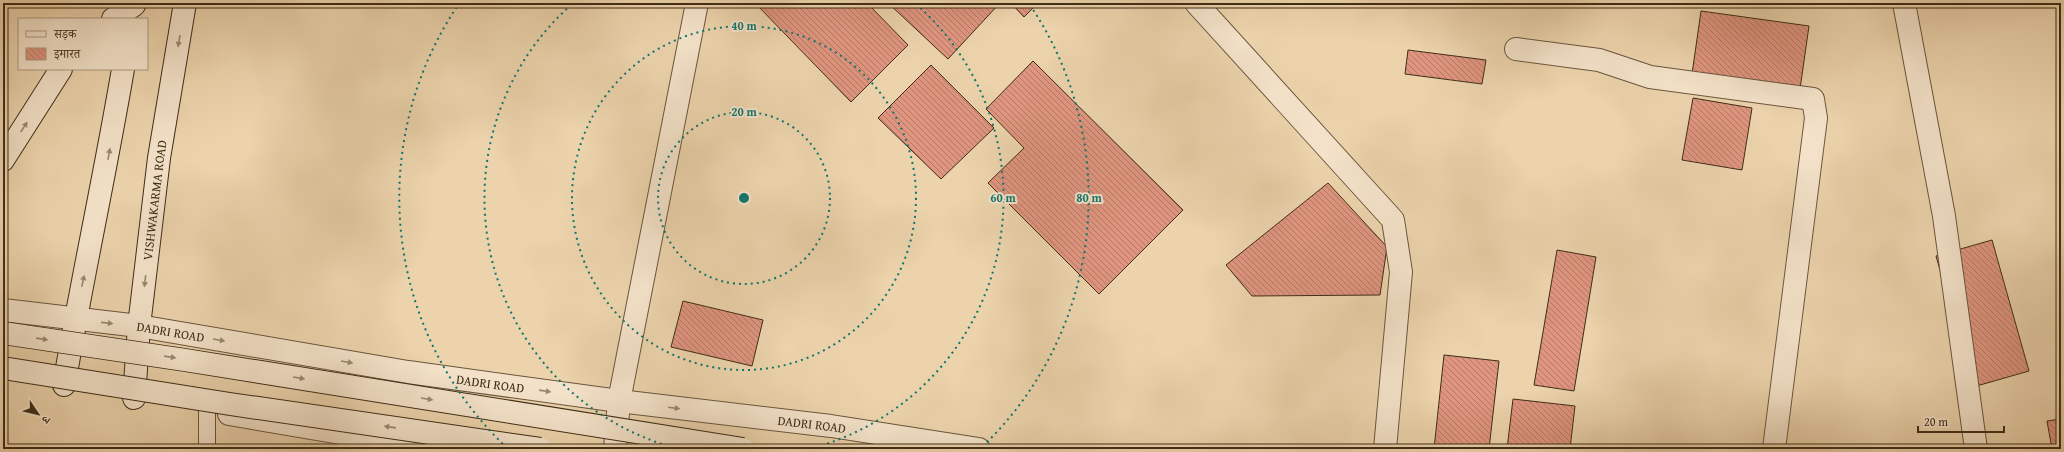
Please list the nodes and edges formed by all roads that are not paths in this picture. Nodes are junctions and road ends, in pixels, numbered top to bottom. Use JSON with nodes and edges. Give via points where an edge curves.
{"nodes":[{"id":1,"x":185,"y":3,"type":"edge"},
{"id":2,"x":697,"y":3,"type":"edge"},
{"id":3,"x":1196,"y":3,"type":"edge"},
{"id":4,"x":1904,"y":3,"type":"edge"},
{"id":5,"x":133,"y":9,"type":"edge"},
{"id":6,"x":115,"y":18,"type":"edge"},
{"id":7,"x":1516,"y":49,"type":"dead end"},
{"id":8,"x":61,"y":70,"type":"edge"},
{"id":9,"x":123,"y":70,"type":"edge"},
{"id":10,"x":3,"y":160,"type":"edge"},
{"id":11,"x":3,"y":310,"type":"edge"},
{"id":12,"x":75,"y":320,"type":"junction"},
{"id":13,"x":139,"y":326,"type":"junction"},
{"id":14,"x":3,"y":333,"type":"edge"},
{"id":15,"x":3,"y":368,"type":"edge"},
{"id":16,"x":3,"y":377,"type":"edge"},
{"id":17,"x":64,"y":385,"type":"junction"},
{"id":18,"x":134,"y":398,"type":"junction"},
{"id":19,"x":619,"y":401,"type":"junction"},
{"id":20,"x":207,"y":410,"type":"junction"},
{"id":21,"x":409,"y":447,"type":"edge"},
{"id":22,"x":207,"y":449,"type":"edge"},
{"id":23,"x":435,"y":449,"type":"edge"},
{"id":24,"x":540,"y":449,"type":"edge"},
{"id":25,"x":615,"y":449,"type":"edge"},
{"id":26,"x":743,"y":449,"type":"edge"},
{"id":27,"x":979,"y":449,"type":"edge"},
{"id":28,"x":1385,"y":449,"type":"edge"},
{"id":29,"x":1774,"y":449,"type":"edge"},
{"id":30,"x":1976,"y":449,"type":"edge"}],
"edges":[{"from":1,"to":13,"type":"street","name":"VISHWAKARMA ROAD","one_way":true,"via":[[159,158]]},
{"from":2,"to":19,"type":"street"},
{"from":3,"to":28,"type":"street","via":[[1393,220],[1401,272]]},
{"from":4,"to":30,"type":"street","via":[[1944,216]]},
{"from":5,"to":6,"type":"street"},
{"from":7,"to":29,"type":"street","via":[[1599,60],[1650,77],[1813,99],[1816,118]]},
{"from":10,"to":8,"type":"street","one_way":true},
{"from":12,"to":9,"type":"street","one_way":true,"via":[[108,160]]},
{"from":11,"to":12,"type":"street","name":"DADRI ROAD"},
{"from":12,"to":13,"type":"street","name":"DADRI ROAD","one_way":true},
{"from":12,"to":17,"type":"street"},
{"from":13,"to":18,"type":"street","name":"VISHWAKARMA ROAD"},
{"from":13,"to":19,"type":"street","name":"DADRI ROAD","one_way":true,"via":[[408,372]]},
{"from":14,"to":26,"type":"street","one_way":true,"bridge":true},
{"from":24,"to":15,"type":"street","one_way":true,"bridge":true},
{"from":16,"to":17,"type":"street"},
{"from":17,"to":18,"type":"street"},
{"from":18,"to":20,"type":"street"},
{"from":19,"to":25,"type":"street"},
{"from":19,"to":27,"type":"street","name":"DADRI ROAD","one_way":true,"via":[[831,426]]},
{"from":20,"to":21,"type":"street"},
{"from":20,"to":22,"type":"lane"},
{"from":21,"to":23,"type":"street"}]}
